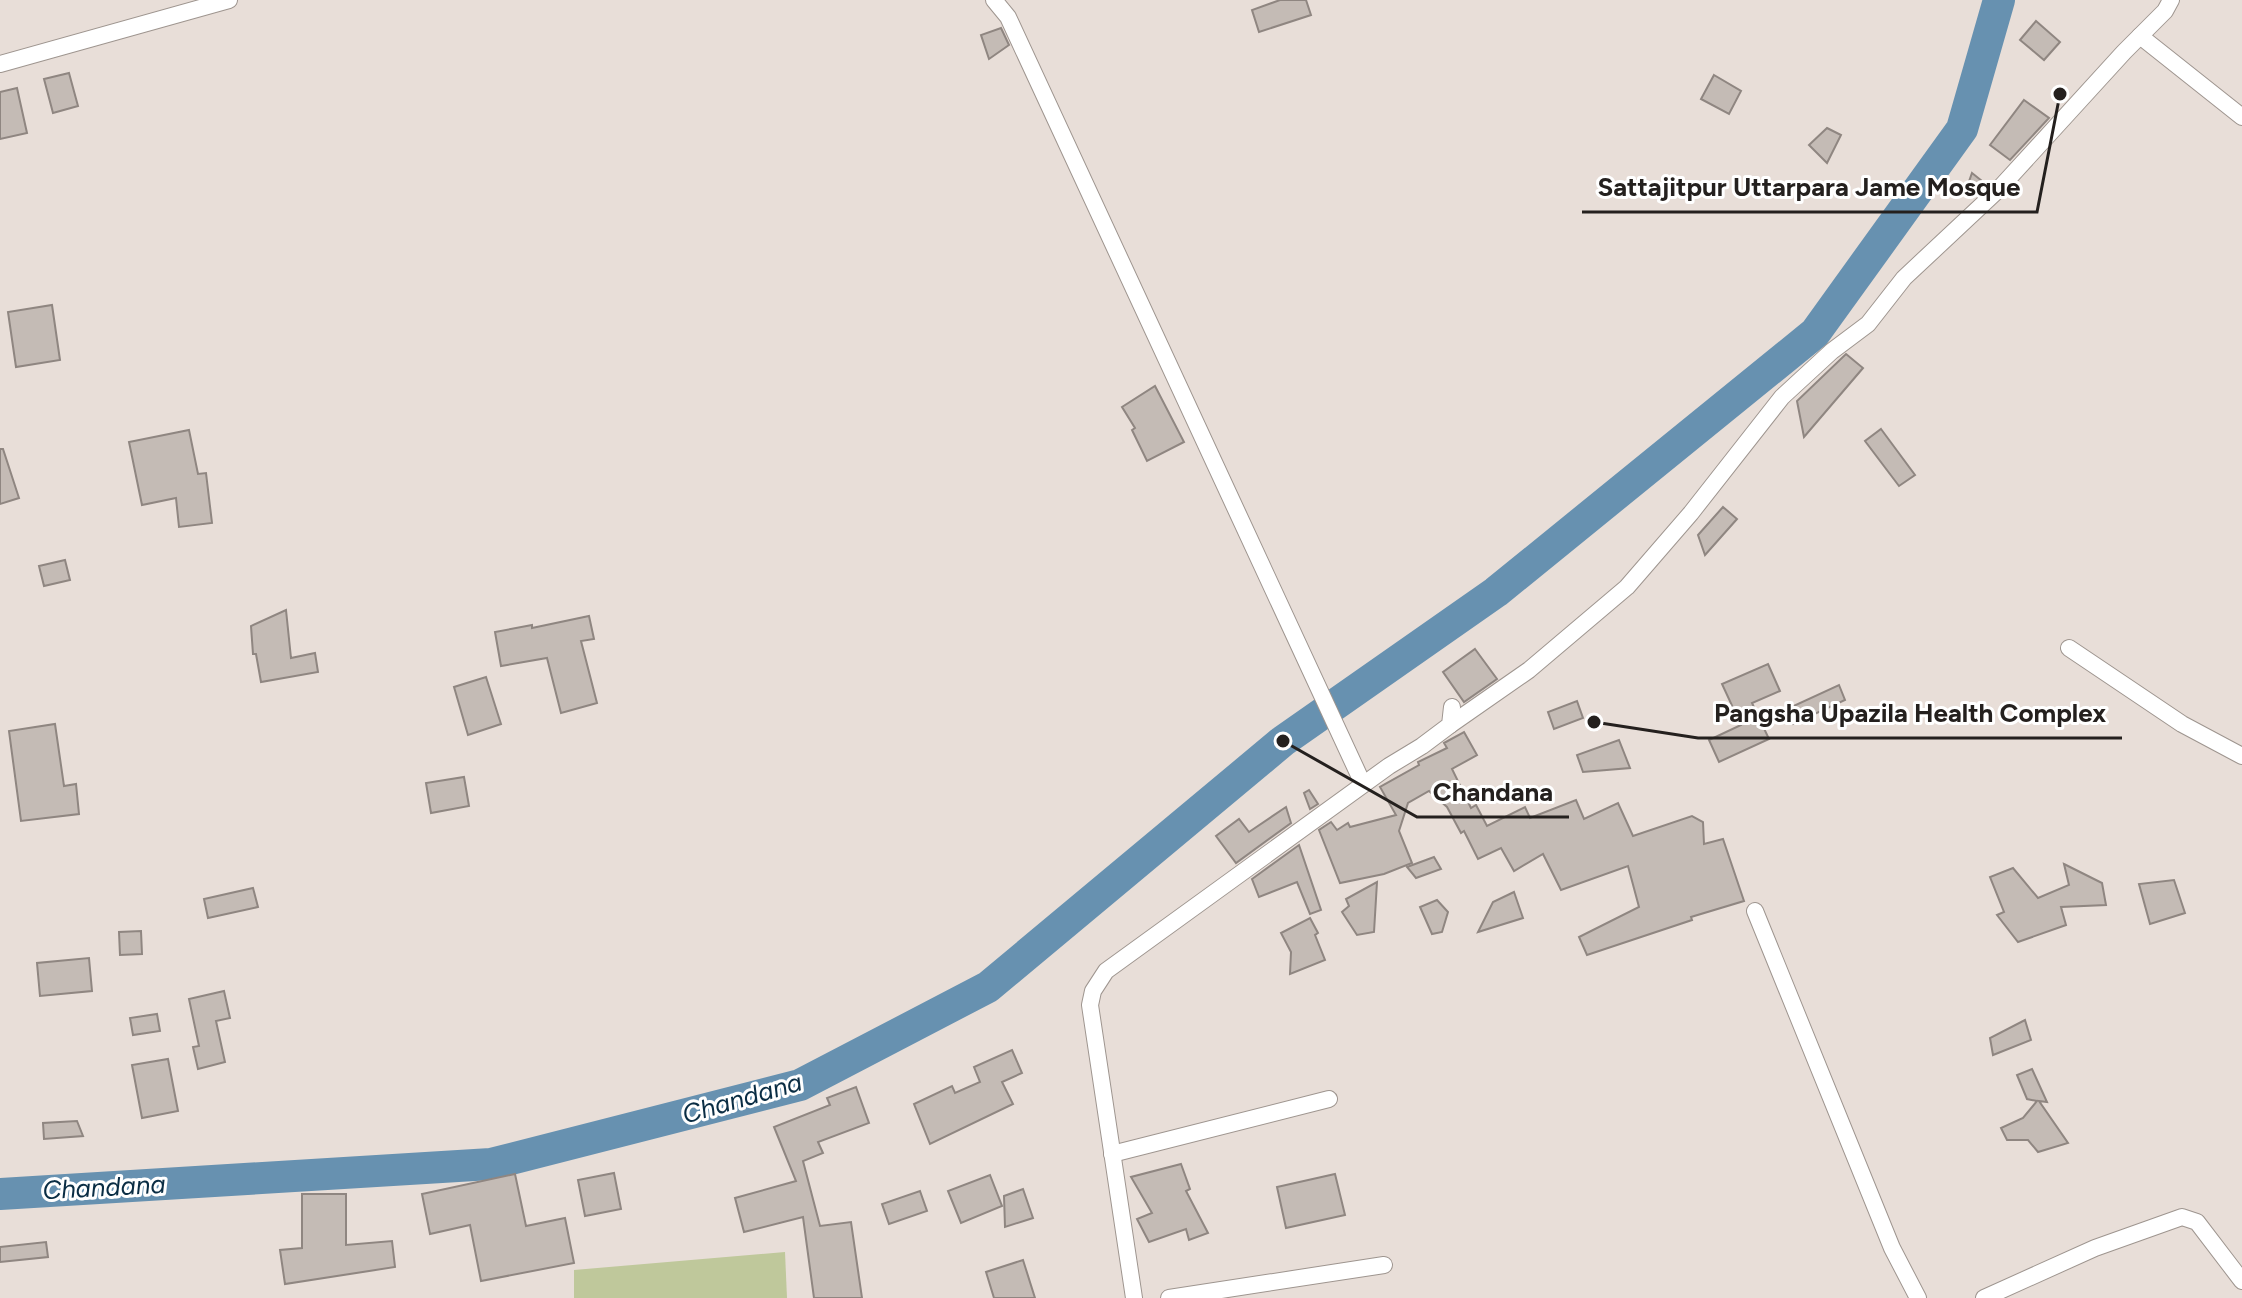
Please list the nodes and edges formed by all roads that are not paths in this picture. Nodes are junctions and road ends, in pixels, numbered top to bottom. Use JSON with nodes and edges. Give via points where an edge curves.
{"nodes":[{"id":1,"x":229,"y":0,"type":"edge"},
{"id":2,"x":994,"y":0,"type":"edge"},
{"id":3,"x":2171,"y":0,"type":"edge"},
{"id":4,"x":2140,"y":36,"type":"junction"},
{"id":5,"x":0,"y":64,"type":"edge"},
{"id":6,"x":2242,"y":117,"type":"edge"},
{"id":7,"x":2069,"y":648,"type":"dead end"},
{"id":8,"x":1452,"y":707,"type":"dead end"},
{"id":9,"x":1450,"y":725,"type":"junction"},
{"id":10,"x":2242,"y":756,"type":"edge"},
{"id":11,"x":1360,"y":776,"type":"junction"},
{"id":12,"x":1755,"y":911,"type":"dead end"},
{"id":13,"x":1329,"y":1099,"type":"dead end"},
{"id":14,"x":1112,"y":1154,"type":"junction"},
{"id":15,"x":1384,"y":1265,"type":"dead end"},
{"id":16,"x":2242,"y":1281,"type":"edge"},
{"id":17,"x":1134,"y":1298,"type":"edge"},
{"id":18,"x":1169,"y":1298,"type":"edge"},
{"id":19,"x":1918,"y":1298,"type":"edge"},
{"id":20,"x":1984,"y":1298,"type":"edge"}],
"edges":[{"from":1,"to":5,"type":"street"},
{"from":2,"to":11,"type":"street","via":[[1008,17]]},
{"from":3,"to":4,"type":"street"},
{"from":4,"to":6,"type":"street"},
{"from":4,"to":9,"type":"street","via":[[1998,190],[1904,278],[1868,324],[1782,397],[1627,587],[1529,670]]},
{"from":7,"to":10,"type":"street","via":[[2182,724]]},
{"from":8,"to":9,"type":"street"},
{"from":9,"to":11,"type":"street"},
{"from":11,"to":14,"type":"street","via":[[1106,971],[1090,1005]]},
{"from":12,"to":19,"type":"street","via":[[1892,1248]]},
{"from":13,"to":14,"type":"street"},
{"from":14,"to":17,"type":"street"},
{"from":15,"to":18,"type":"street"},
{"from":16,"to":20,"type":"street","via":[[2197,1222],[2182,1217],[2095,1248]]}]}
